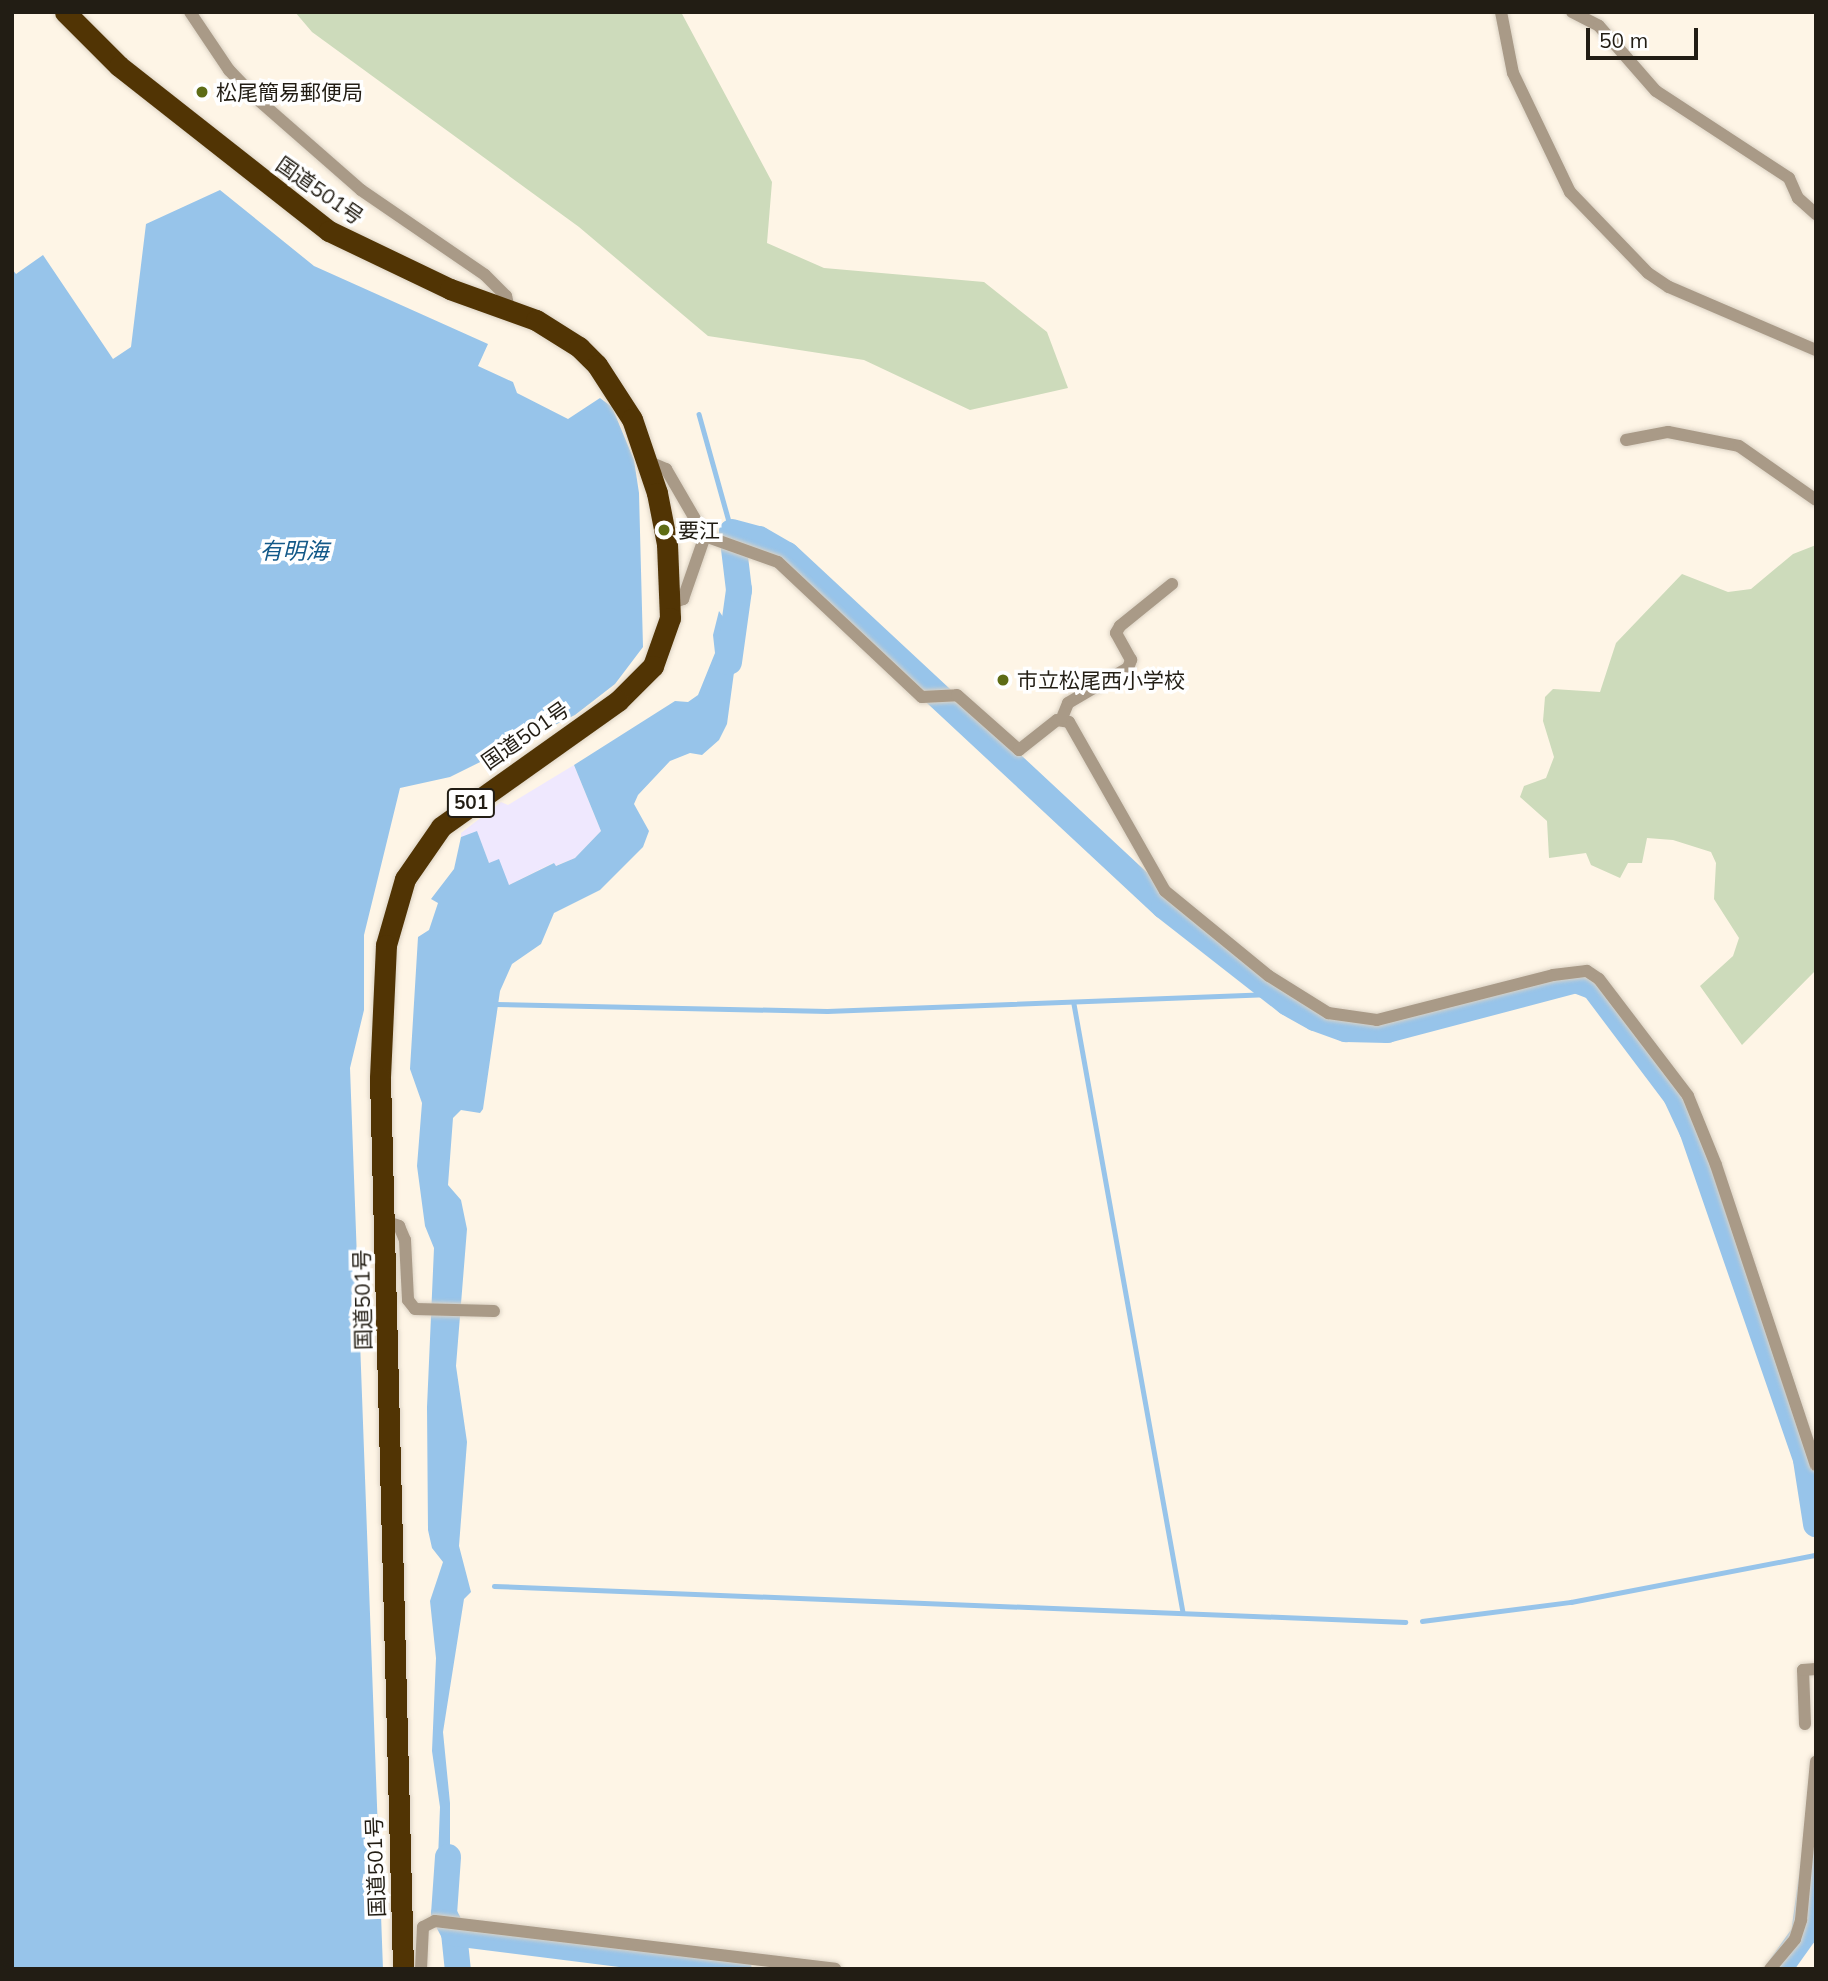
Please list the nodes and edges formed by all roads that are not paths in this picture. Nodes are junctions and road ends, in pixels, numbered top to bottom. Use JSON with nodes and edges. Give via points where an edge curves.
{"nodes":[{"id":1,"x":65,"y":12,"type":"edge"},
{"id":2,"x":190,"y":12,"type":"edge"},
{"id":3,"x":1501,"y":12,"type":"edge"},
{"id":4,"x":1572,"y":12,"type":"edge"},
{"id":5,"x":1816,"y":214,"type":"edge"},
{"id":6,"x":509,"y":308,"type":"junction"},
{"id":7,"x":1816,"y":350,"type":"edge"},
{"id":8,"x":1626,"y":440,"type":"dead end"},
{"id":9,"x":647,"y":461,"type":"junction"},
{"id":10,"x":1816,"y":500,"type":"edge"},
{"id":11,"x":711,"y":538,"type":"junction"},
{"id":12,"x":1172,"y":584,"type":"dead end"},
{"id":13,"x":672,"y":603,"type":"junction"},
{"id":14,"x":1062,"y":718,"type":"junction"},
{"id":15,"x":384,"y":1221,"type":"junction"},
{"id":16,"x":494,"y":1311,"type":"dead end"},
{"id":17,"x":1816,"y":1465,"type":"edge"},
{"id":18,"x":1816,"y":1669,"type":"edge"},
{"id":19,"x":1805,"y":1724,"type":"dead end"},
{"id":20,"x":1816,"y":1762,"type":"edge"},
{"id":21,"x":403,"y":1969,"type":"edge"},
{"id":22,"x":421,"y":1969,"type":"edge"},
{"id":23,"x":835,"y":1969,"type":"edge"},
{"id":24,"x":1770,"y":1969,"type":"edge"}],
"edges":[{"from":1,"to":6,"type":"highway","name":"国道501号","number":"501","via":[[160,100],[329,231],[450,289]]},
{"from":2,"to":6,"type":"street","via":[[229,70],[256,98],[361,190],[485,275],[506,296]]},
{"from":3,"to":7,"type":"street","via":[[1513,73],[1570,192],[1648,273],[1670,287]]},
{"from":4,"to":5,"type":"street","via":[[1599,26],[1656,90],[1789,178],[1798,198]]},
{"from":6,"to":9,"type":"highway","name":"国道501号","number":"501","via":[[560,333],[597,365],[632,419]]},
{"from":8,"to":10,"type":"street","via":[[1668,432],[1739,446]]},
{"from":9,"to":11,"type":"street","via":[[666,469]]},
{"from":9,"to":13,"type":"highway","name":"国道501号","number":"501","via":[[667,544]]},
{"from":11,"to":13,"type":"street","via":[[683,599]]},
{"from":11,"to":14,"type":"street","via":[[765,554],[922,697],[957,695],[1020,751]]},
{"from":12,"to":14,"type":"street","via":[[1116,633],[1131,660],[1128,668],[1068,703]]},
{"from":13,"to":15,"type":"highway","name":"国道501号","number":"501","via":[[665,638],[638,683],[461,810],[422,851],[405,879],[392,914],[383,984]]},
{"from":14,"to":17,"type":"street","via":[[1069,722],[1165,891],[1269,976],[1328,1013],[1377,1020],[1553,975],[1587,971],[1599,979],[1688,1096],[1716,1165]]},
{"from":15,"to":16,"type":"street","via":[[399,1226],[405,1240],[408,1300],[422,1311]]},
{"from":15,"to":21,"type":"highway","name":"国道501号","number":"501"},
{"from":18,"to":19,"type":"street","via":[[1803,1671]]},
{"from":20,"to":24,"type":"street","via":[[1801,1920],[1795,1938]]},
{"from":22,"to":23,"type":"street","via":[[423,1927],[435,1921]]}]}
